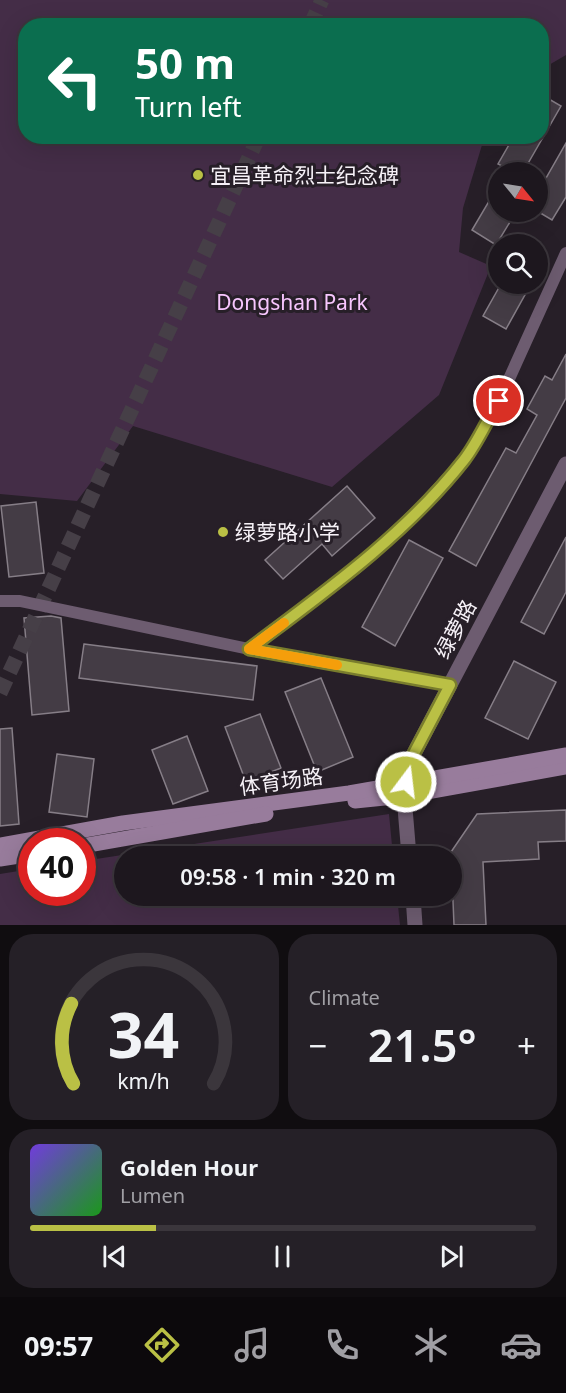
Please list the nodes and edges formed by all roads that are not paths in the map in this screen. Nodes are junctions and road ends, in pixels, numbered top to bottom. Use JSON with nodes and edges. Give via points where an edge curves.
{"nodes":[{"id":1,"x":566,"y":253,"type":"edge"},
{"id":2,"x":566,"y":464,"type":"edge"},
{"id":3,"x":0,"y":601,"type":"edge"},
{"id":4,"x":249,"y":649,"type":"junction"},
{"id":5,"x":450,"y":685,"type":"junction"},
{"id":6,"x":566,"y":755,"type":"edge"},
{"id":7,"x":566,"y":767,"type":"edge"},
{"id":8,"x":405,"y":789,"type":"junction"},
{"id":9,"x":96,"y":844,"type":"edge"},
{"id":10,"x":0,"y":845,"type":"edge"},
{"id":11,"x":408,"y":846,"type":"edge"},
{"id":12,"x":18,"y":856,"type":"edge"},
{"id":13,"x":0,"y":859,"type":"edge"},
{"id":14,"x":414,"y":906,"type":"edge"},
{"id":15,"x":415,"y":925,"type":"edge"}],
"edges":[{"from":1,"to":4,"type":"street","via":[[499,401],[465,459],[358,567]]},
{"from":2,"to":5,"type":"street","name":"绿萝路"},
{"from":3,"to":4,"type":"street","via":[[20,601]]},
{"from":4,"to":5,"type":"street"},
{"from":5,"to":8,"type":"street","name":"绿萝路","via":[[410,761]]},
{"from":6,"to":8,"type":"main road","name":"体育场路"},
{"from":7,"to":8,"type":"main road","name":"体育场路"},
{"from":8,"to":9,"type":"main road","name":"体育场路"},
{"from":8,"to":10,"type":"main road","name":"体育场路","via":[[123,823]]},
{"from":8,"to":11,"type":"street","name":"绿萝路"},
{"from":12,"to":13,"type":"main road"},
{"from":14,"to":15,"type":"street"}]}
